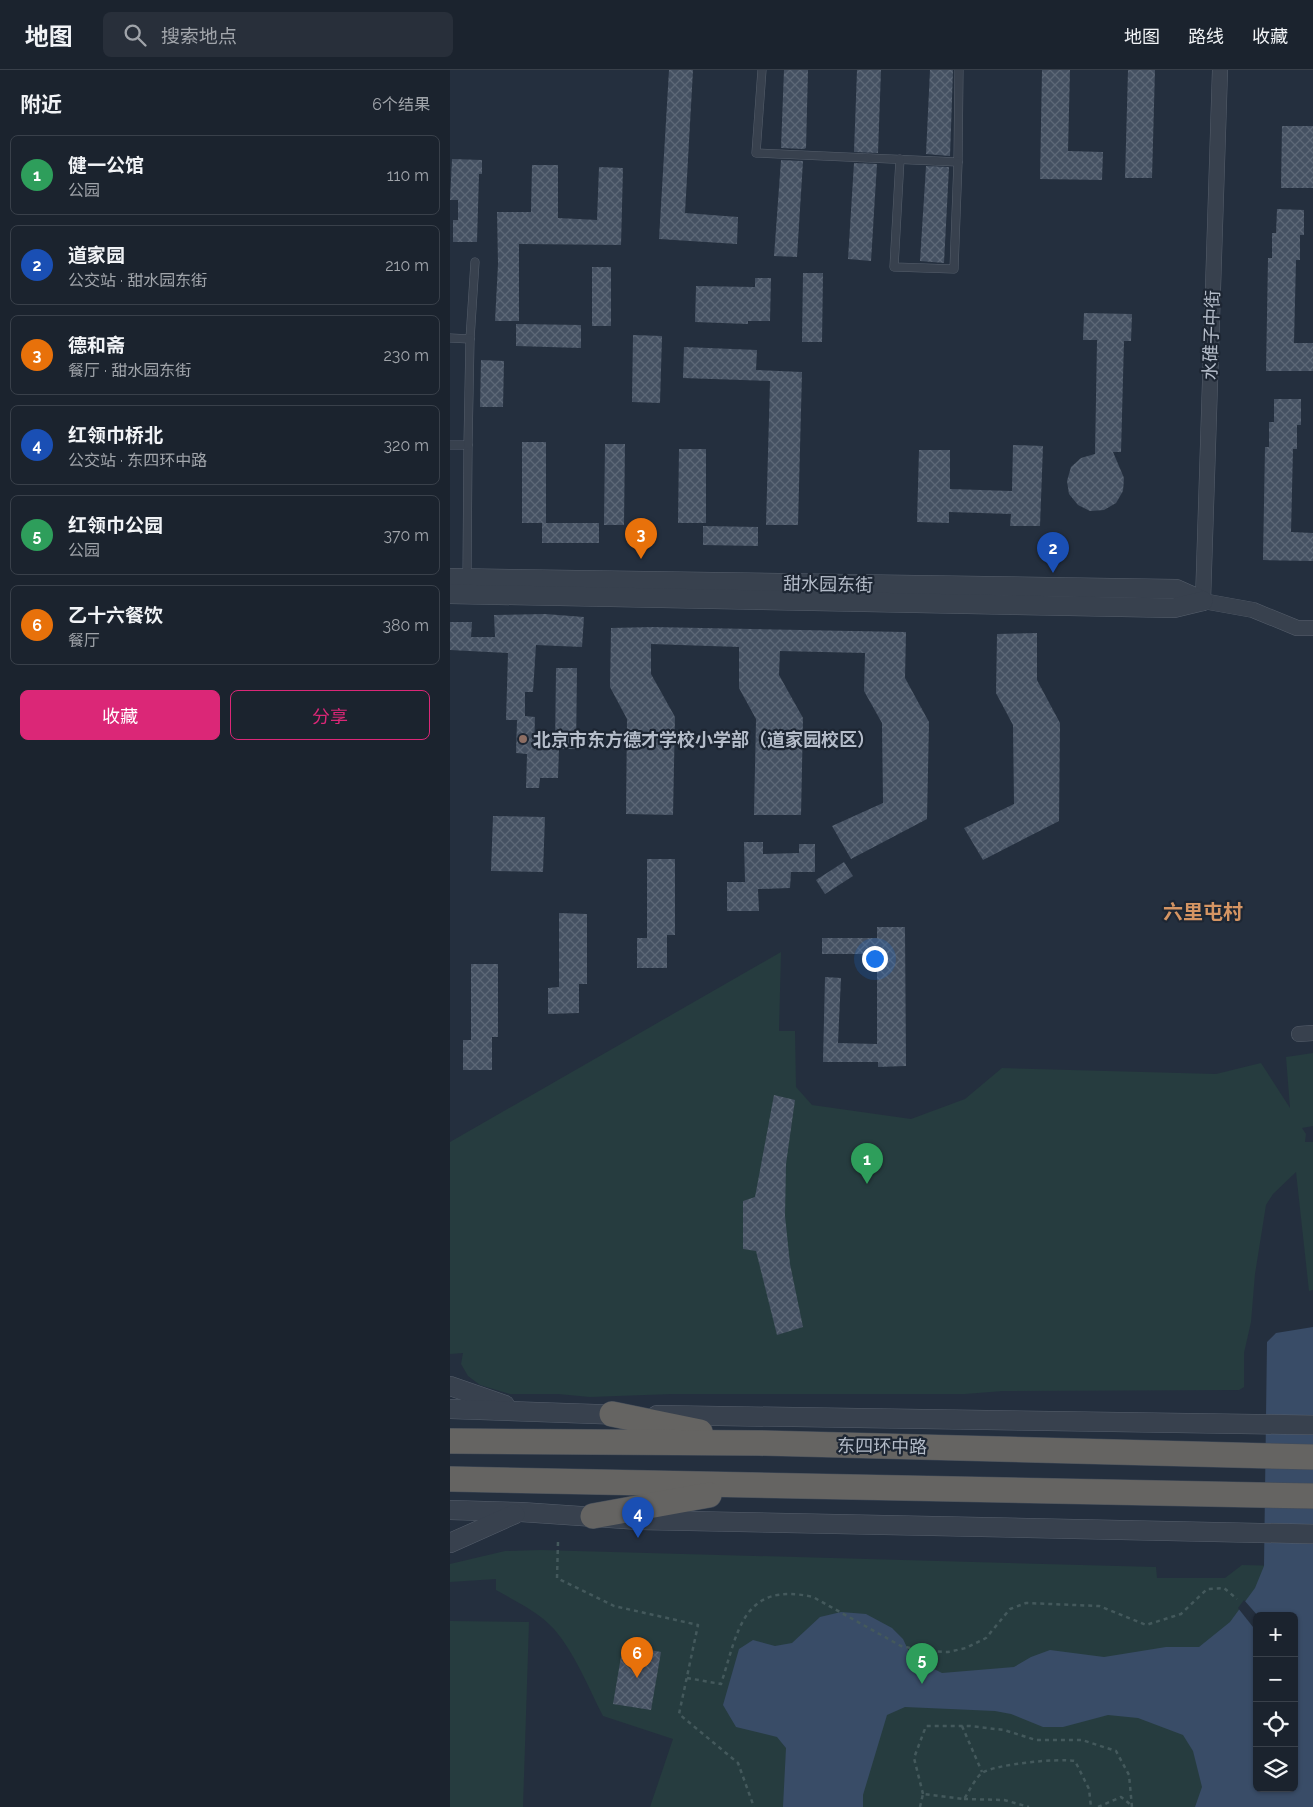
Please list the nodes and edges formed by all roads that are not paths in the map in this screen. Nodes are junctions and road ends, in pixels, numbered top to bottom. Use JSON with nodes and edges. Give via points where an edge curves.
{"nodes":[{"id":1,"x":762,"y":70,"type":"edge"},
{"id":2,"x":959,"y":70,"type":"edge"},
{"id":3,"x":1220,"y":70,"type":"edge"},
{"id":4,"x":900,"y":159,"type":"junction"},
{"id":5,"x":958,"y":162,"type":"junction"},
{"id":6,"x":475,"y":262,"type":"dead end"},
{"id":7,"x":450,"y":338,"type":"edge"},
{"id":8,"x":470,"y":339,"type":"junction"},
{"id":9,"x":450,"y":445,"type":"edge"},
{"id":10,"x":468,"y":445,"type":"junction"},
{"id":11,"x":459,"y":578,"type":"edge"},
{"id":12,"x":450,"y":594,"type":"edge"},
{"id":13,"x":1203,"y":601,"type":"junction"},
{"id":14,"x":1313,"y":628,"type":"edge"},
{"id":15,"x":450,"y":1386,"type":"edge"},
{"id":16,"x":450,"y":1409,"type":"edge"},
{"id":17,"x":520,"y":1410,"type":"junction"},
{"id":18,"x":612,"y":1414,"type":"junction"},
{"id":19,"x":1313,"y":1425,"type":"edge"},
{"id":20,"x":450,"y":1441,"type":"edge"},
{"id":21,"x":759,"y":1443,"type":"junction"},
{"id":22,"x":1313,"y":1457,"type":"edge"},
{"id":23,"x":450,"y":1479,"type":"edge"},
{"id":24,"x":760,"y":1485,"type":"junction"},
{"id":25,"x":1313,"y":1496,"type":"edge"},
{"id":26,"x":450,"y":1510,"type":"edge"},
{"id":27,"x":521,"y":1512,"type":"junction"},
{"id":28,"x":593,"y":1516,"type":"junction"},
{"id":29,"x":1313,"y":1534,"type":"edge"},
{"id":30,"x":450,"y":1543,"type":"edge"}],
"edges":[{"from":1,"to":4,"type":"lane","via":[[756,153]]},
{"from":2,"to":5,"type":"lane"},
{"from":3,"to":13,"type":"street","name":"水碓子中街"},
{"from":4,"to":5,"type":"lane"},
{"from":4,"to":5,"type":"lane","via":[[894,267],[954,269]]},
{"from":6,"to":8,"type":"lane"},
{"from":7,"to":8,"type":"lane"},
{"from":8,"to":10,"type":"lane"},
{"from":9,"to":10,"type":"lane"},
{"from":10,"to":11,"type":"lane"},
{"from":11,"to":13,"type":"street","name":"甜水园东街","via":[[1176,589]]},
{"from":12,"to":13,"type":"street","name":"甜水园东街","via":[[1174,608]]},
{"from":13,"to":14,"type":"street","name":"甜水园东街","via":[[1253,610],[1297,628]]},
{"from":15,"to":17,"type":"street"},
{"from":16,"to":17,"type":"street","name":"东四环中路"},
{"from":17,"to":18,"type":"street","name":"东四环中路"},
{"from":18,"to":19,"type":"street","name":"东四环中路"},
{"from":18,"to":21,"type":"highway"},
{"from":20,"to":21,"type":"highway","name":"东四环中路"},
{"from":21,"to":22,"type":"highway","name":"东四环中路"},
{"from":23,"to":24,"type":"highway"},
{"from":24,"to":25,"type":"highway"},
{"from":24,"to":28,"type":"highway"},
{"from":26,"to":27,"type":"street"},
{"from":27,"to":28,"type":"street"},
{"from":27,"to":30,"type":"street"},
{"from":28,"to":29,"type":"street","via":[[638,1520]]}]}
